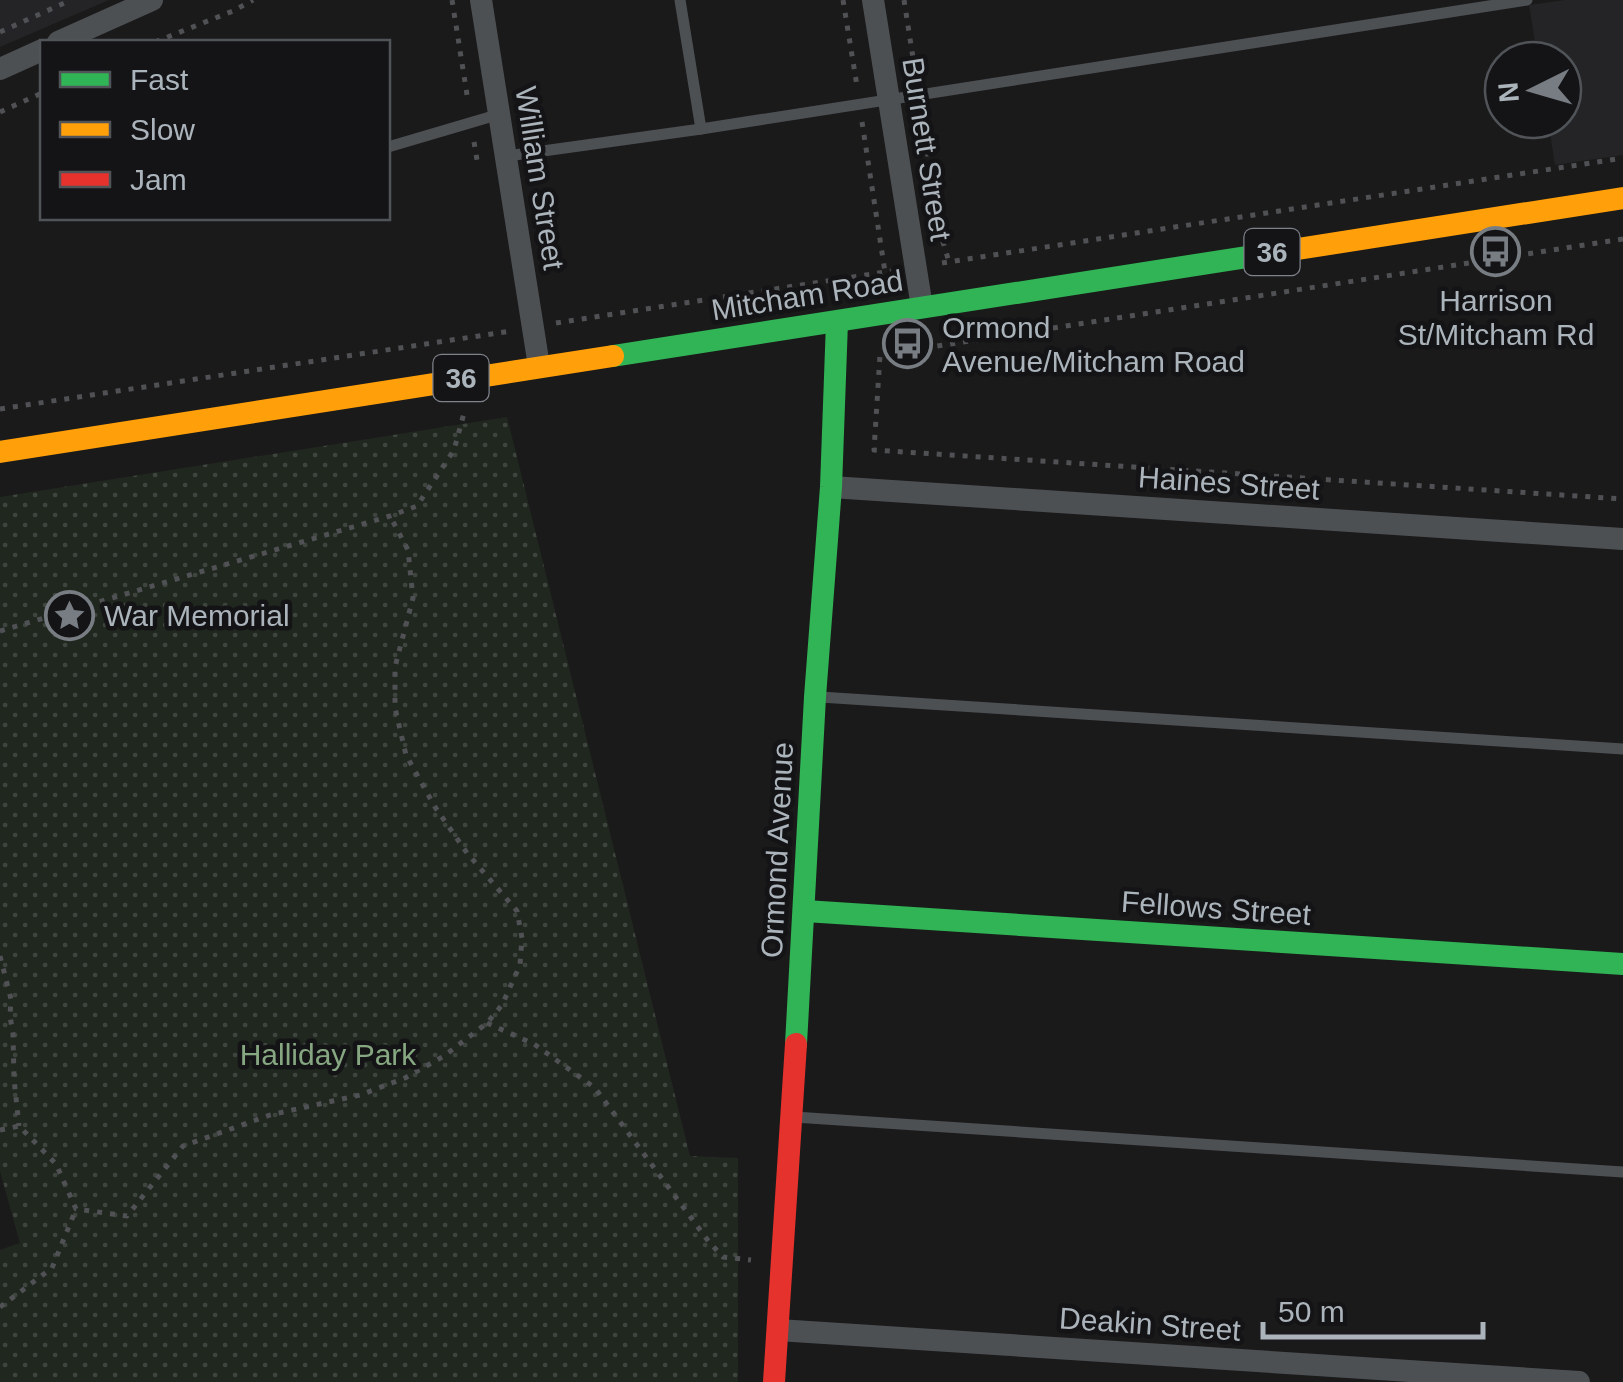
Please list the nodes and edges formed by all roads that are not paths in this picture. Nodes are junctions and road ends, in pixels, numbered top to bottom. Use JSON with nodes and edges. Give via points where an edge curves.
{"nodes":[{"id":1,"x":152,"y":0,"type":"edge"},
{"id":2,"x":482,"y":0,"type":"edge"},
{"id":3,"x":680,"y":0,"type":"edge"},
{"id":4,"x":873,"y":0,"type":"edge"},
{"id":5,"x":1528,"y":0,"type":"edge"},
{"id":6,"x":62,"y":40,"type":"edge"},
{"id":7,"x":40,"y":51,"type":"edge"},
{"id":8,"x":0,"y":69,"type":"edge"},
{"id":9,"x":888,"y":99,"type":"junction"},
{"id":10,"x":500,"y":114,"type":"junction"},
{"id":11,"x":702,"y":128,"type":"junction"},
{"id":12,"x":390,"y":147,"type":"edge"},
{"id":13,"x":507,"y":156,"type":"junction"},
{"id":14,"x":1623,"y":198,"type":"edge"},
{"id":15,"x":922,"y":306,"type":"junction"},
{"id":16,"x":837,"y":322,"type":"junction"},
{"id":17,"x":539,"y":366,"type":"junction"},
{"id":18,"x":0,"y":452,"type":"edge"},
{"id":19,"x":831,"y":487,"type":"junction"},
{"id":20,"x":1623,"y":539,"type":"edge"},
{"id":21,"x":816,"y":697,"type":"junction"},
{"id":22,"x":1623,"y":749,"type":"edge"},
{"id":23,"x":805,"y":911,"type":"junction"},
{"id":24,"x":1623,"y":964,"type":"edge"},
{"id":25,"x":790,"y":1117,"type":"junction"},
{"id":26,"x":1623,"y":1172,"type":"edge"},
{"id":27,"x":778,"y":1330,"type":"junction"},
{"id":28,"x":774,"y":1382,"type":"edge"},
{"id":29,"x":1579,"y":1382,"type":"edge"}],
"edges":[{"from":1,"to":6,"type":"street"},
{"from":2,"to":10,"type":"street","name":"William Street"},
{"from":3,"to":11,"type":"lane"},
{"from":4,"to":9,"type":"street","name":"Burnett Street"},
{"from":5,"to":9,"type":"lane"},
{"from":7,"to":8,"type":"street"},
{"from":9,"to":11,"type":"lane"},
{"from":9,"to":15,"type":"street","name":"Burnett Street"},
{"from":10,"to":12,"type":"lane"},
{"from":10,"to":13,"type":"street","name":"William Street"},
{"from":11,"to":13,"type":"lane"},
{"from":13,"to":17,"type":"street","name":"William Street"},
{"from":14,"to":15,"type":"street","name":"Mitcham Road","number":"36"},
{"from":15,"to":16,"type":"street","name":"Mitcham Road","number":"36"},
{"from":16,"to":17,"type":"street","name":"Mitcham Road","number":"36"},
{"from":16,"to":19,"type":"street","name":"Ormond Avenue"},
{"from":17,"to":18,"type":"street","name":"Mitcham Road","number":"36"},
{"from":19,"to":20,"type":"street","name":"Haines Street"},
{"from":19,"to":21,"type":"street","name":"Ormond Avenue"},
{"from":21,"to":22,"type":"lane"},
{"from":21,"to":23,"type":"street","name":"Ormond Avenue"},
{"from":23,"to":24,"type":"street","name":"Fellows Street"},
{"from":23,"to":25,"type":"street","name":"Ormond Avenue"},
{"from":25,"to":26,"type":"lane"},
{"from":25,"to":27,"type":"street","name":"Ormond Avenue"},
{"from":27,"to":28,"type":"street","name":"Ormond Avenue"},
{"from":27,"to":29,"type":"street","name":"Deakin Street"}]}
